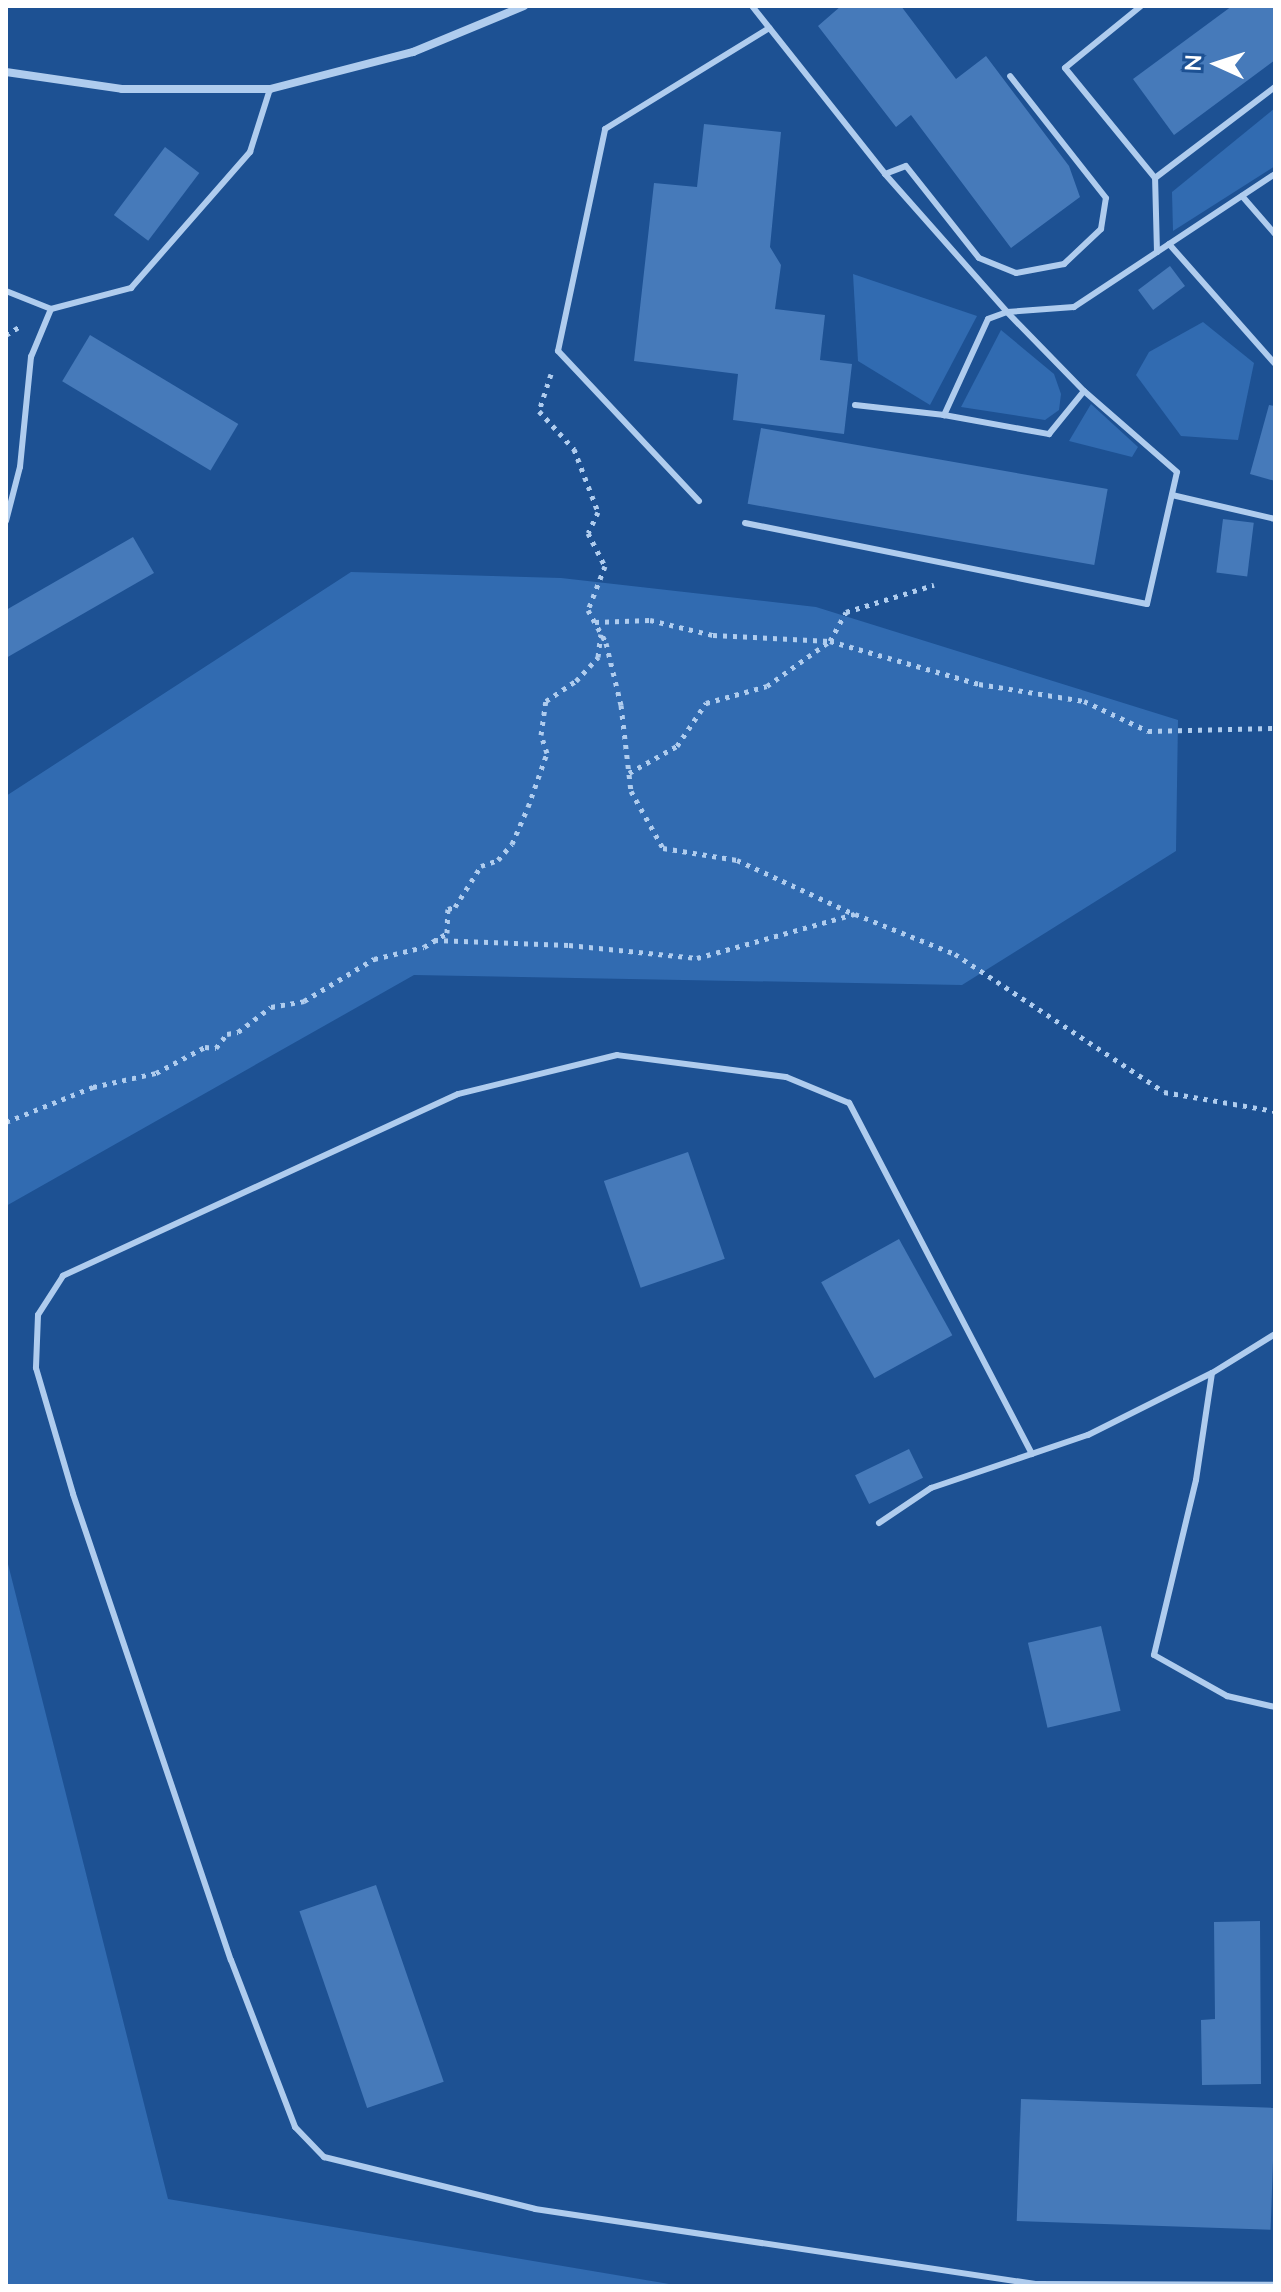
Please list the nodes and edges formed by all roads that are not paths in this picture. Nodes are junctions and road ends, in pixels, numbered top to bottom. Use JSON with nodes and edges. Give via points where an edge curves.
{"nodes":[{"id":1,"x":524,"y":6,"type":"edge"},
{"id":2,"x":752,"y":6,"type":"edge"},
{"id":3,"x":1141,"y":6,"type":"edge"},
{"id":4,"x":769,"y":28,"type":"junction"},
{"id":5,"x":6,"y":72,"type":"edge"},
{"id":6,"x":1010,"y":76,"type":"dead end"},
{"id":7,"x":1275,"y":87,"type":"edge"},
{"id":8,"x":270,"y":89,"type":"junction"},
{"id":9,"x":885,"y":174,"type":"junction"},
{"id":10,"x":1275,"y":174,"type":"edge"},
{"id":11,"x":1155,"y":178,"type":"junction"},
{"id":12,"x":1242,"y":196,"type":"junction"},
{"id":13,"x":1275,"y":234,"type":"edge"},
{"id":14,"x":1169,"y":244,"type":"junction"},
{"id":15,"x":1157,"y":252,"type":"junction"},
{"id":16,"x":6,"y":291,"type":"edge"},
{"id":17,"x":51,"y":309,"type":"junction"},
{"id":18,"x":1007,"y":312,"type":"junction"},
{"id":19,"x":1275,"y":364,"type":"edge"},
{"id":20,"x":1084,"y":391,"type":"junction"},
{"id":21,"x":855,"y":405,"type":"dead end"},
{"id":22,"x":944,"y":415,"type":"junction"},
{"id":23,"x":1172,"y":495,"type":"junction"},
{"id":24,"x":699,"y":501,"type":"dead end"},
{"id":25,"x":1275,"y":519,"type":"edge"},
{"id":26,"x":6,"y":521,"type":"edge"},
{"id":27,"x":745,"y":523,"type":"dead end"},
{"id":28,"x":1275,"y":1334,"type":"edge"},
{"id":29,"x":1212,"y":1373,"type":"junction"},
{"id":30,"x":1032,"y":1454,"type":"junction"},
{"id":31,"x":879,"y":1523,"type":"dead end"},
{"id":32,"x":1275,"y":1707,"type":"edge"},
{"id":33,"x":1275,"y":2285,"type":"edge"}],
"edges":[{"from":1,"to":8,"type":"street","via":[[413,52]]},
{"from":2,"to":4,"type":"lane"},
{"from":3,"to":11,"type":"lane","via":[[1065,68]]},
{"from":4,"to":9,"type":"lane"},
{"from":4,"to":24,"type":"lane","via":[[605,129],[558,351]]},
{"from":5,"to":8,"type":"street","via":[[122,89]]},
{"from":6,"to":9,"type":"lane","via":[[1106,198],[1101,229],[1064,264],[1016,273],[979,258],[906,166]]},
{"from":7,"to":11,"type":"lane"},
{"from":8,"to":17,"type":"lane","via":[[250,152],[131,288]]},
{"from":9,"to":18,"type":"lane"},
{"from":10,"to":12,"type":"lane"},
{"from":11,"to":15,"type":"lane"},
{"from":12,"to":13,"type":"lane"},
{"from":12,"to":14,"type":"lane"},
{"from":14,"to":15,"type":"lane"},
{"from":14,"to":19,"type":"lane"},
{"from":15,"to":18,"type":"lane","via":[[1074,307]]},
{"from":16,"to":17,"type":"lane"},
{"from":17,"to":26,"type":"lane","via":[[31,357],[20,467]]},
{"from":18,"to":20,"type":"lane"},
{"from":18,"to":22,"type":"lane","via":[[988,319]]},
{"from":20,"to":22,"type":"lane","via":[[1049,434]]},
{"from":20,"to":23,"type":"lane","via":[[1177,472]]},
{"from":21,"to":22,"type":"lane"},
{"from":23,"to":25,"type":"lane"},
{"from":23,"to":27,"type":"lane","via":[[1147,604]]},
{"from":28,"to":29,"type":"lane"},
{"from":29,"to":30,"type":"lane","via":[[1088,1435]]},
{"from":29,"to":32,"type":"lane","via":[[1196,1480],[1154,1655],[1227,1696]]},
{"from":30,"to":31,"type":"lane","via":[[931,1488]]},
{"from":30,"to":33,"type":"lane","via":[[849,1103],[786,1077],[617,1055],[458,1094],[63,1276],[38,1315],[36,1368],[165,1765],[295,2127],[324,2157],[535,2209],[1035,2284]]}]}
